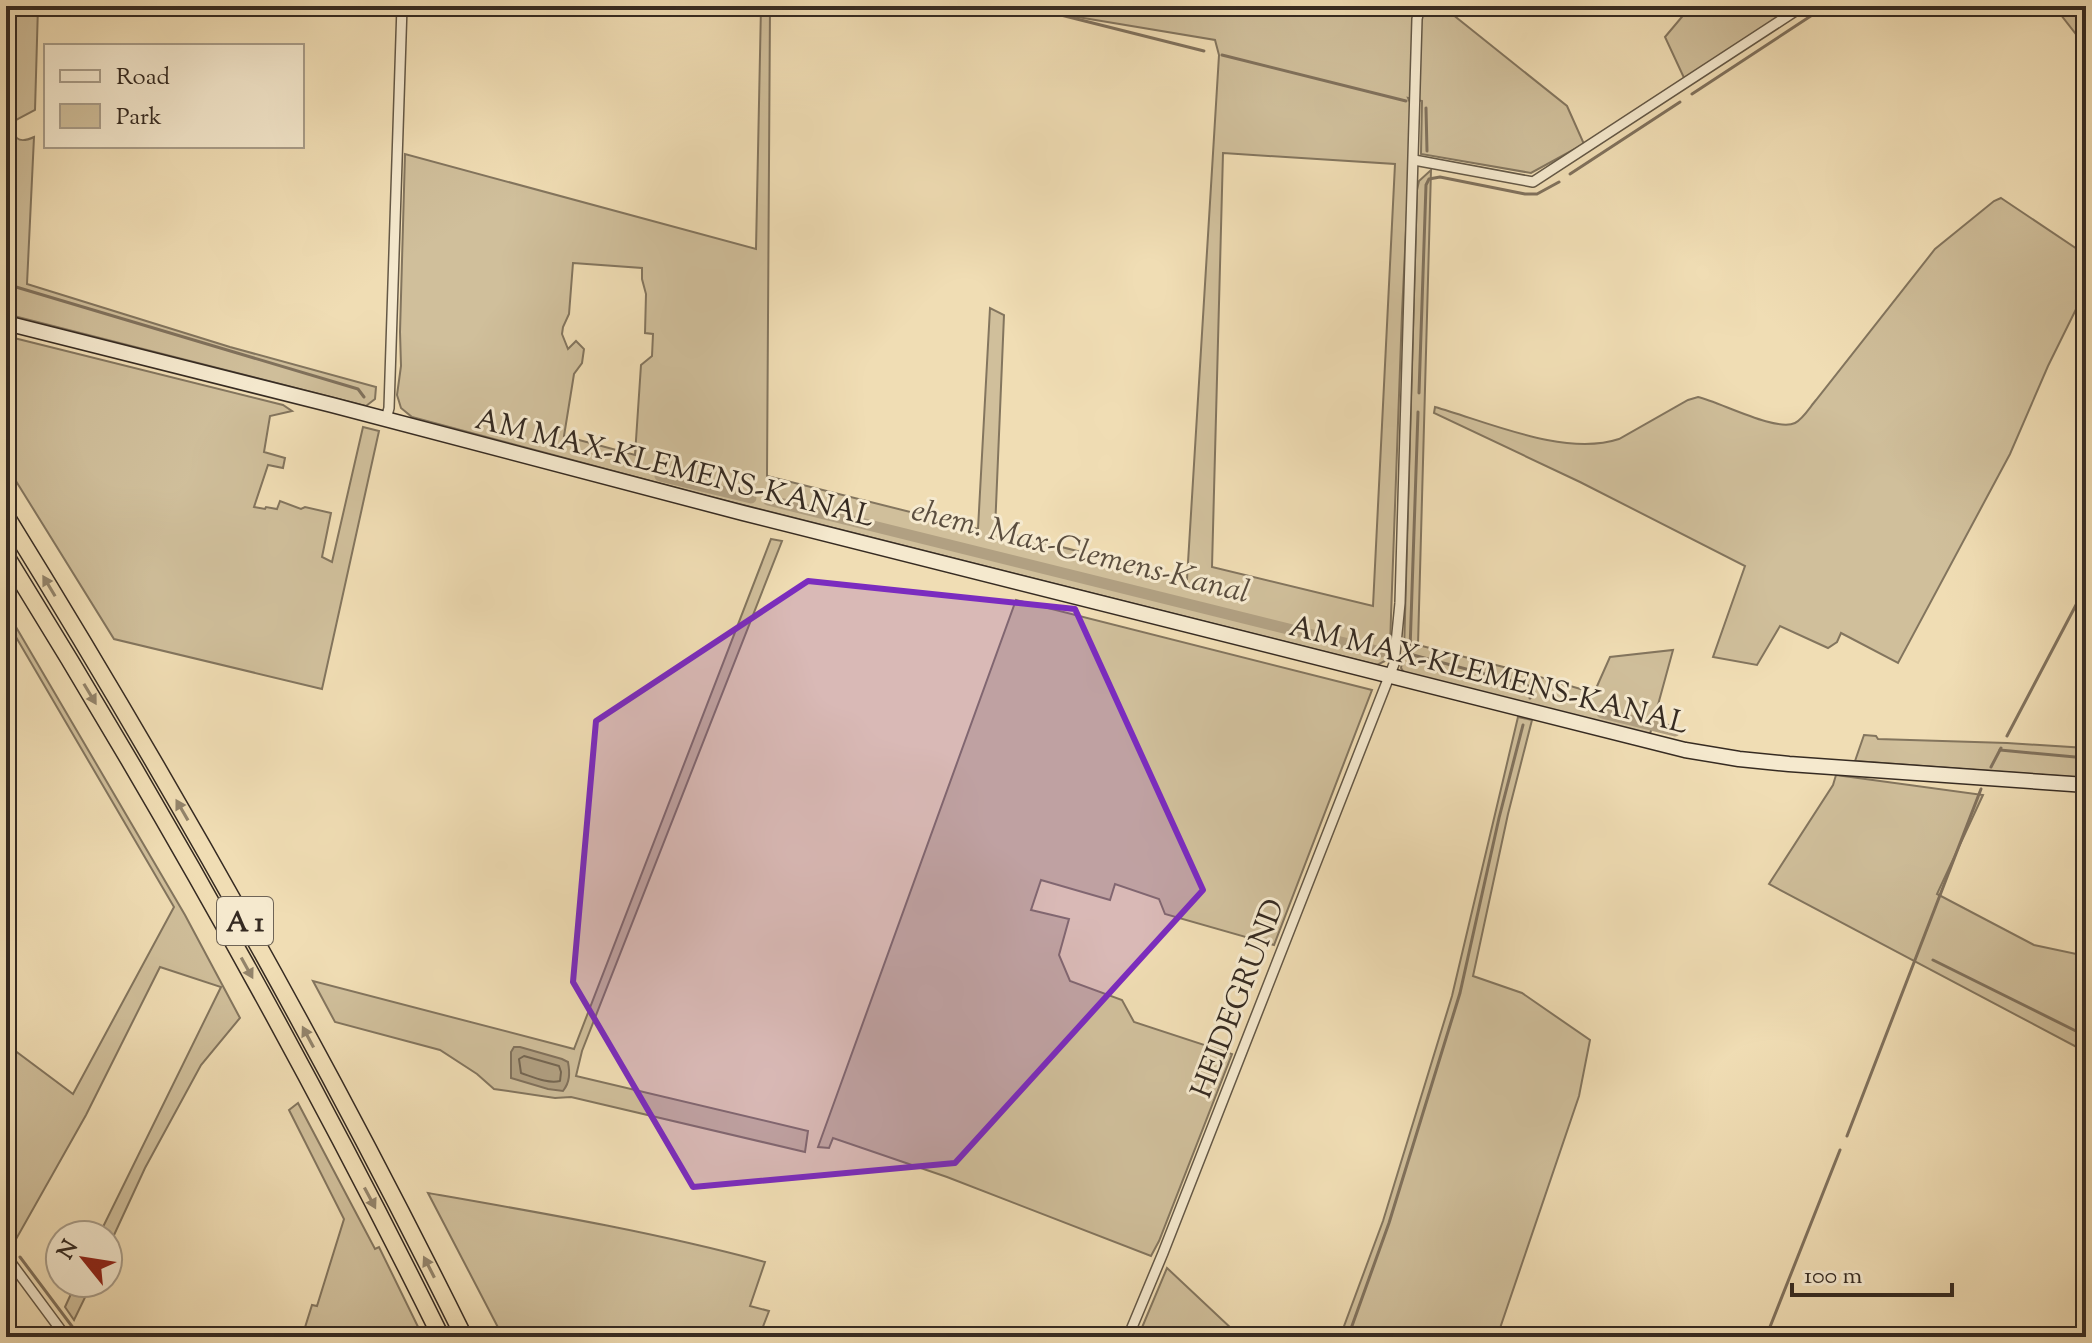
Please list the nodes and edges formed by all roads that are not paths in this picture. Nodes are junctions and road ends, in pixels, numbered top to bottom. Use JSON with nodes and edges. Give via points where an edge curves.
{"nodes":[{"id":1,"x":402,"y":6,"type":"edge"},
{"id":2,"x":1420,"y":6,"type":"edge"},
{"id":3,"x":1803,"y":6,"type":"edge"},
{"id":4,"x":1414,"y":160,"type":"junction"},
{"id":5,"x":6,"y":323,"type":"edge"},
{"id":6,"x":386,"y":419,"type":"junction"},
{"id":7,"x":6,"y":516,"type":"edge"},
{"id":8,"x":6,"y":556,"type":"edge"},
{"id":9,"x":1390,"y":677,"type":"junction"},
{"id":10,"x":2086,"y":785,"type":"edge"},
{"id":11,"x":6,"y":1256,"type":"edge"},
{"id":12,"x":66,"y":1337,"type":"edge"},
{"id":13,"x":441,"y":1337,"type":"edge"},
{"id":14,"x":464,"y":1337,"type":"edge"},
{"id":15,"x":1128,"y":1337,"type":"edge"}],
"edges":[{"from":1,"to":6,"type":"street"},
{"from":2,"to":4,"type":"street","name":"HEIDEGRUND"},
{"from":3,"to":4,"type":"street","via":[[1533,182]]},
{"from":4,"to":9,"type":"street","name":"HEIDEGRUND","via":[[1400,603]]},
{"from":5,"to":6,"type":"main road","name":"AM MAX-KLEMENS-KANAL"},
{"from":6,"to":9,"type":"main road","name":"AM MAX-KLEMENS-KANAL"},
{"from":14,"to":7,"type":"highway","number":"A 1","one_way":true,"via":[[241,913]]},
{"from":8,"to":13,"type":"highway","number":"A 1","one_way":true,"via":[[254,980]]},
{"from":9,"to":10,"type":"main road","name":"AM MAX-KLEMENS-KANAL","via":[[1712,755]]},
{"from":9,"to":15,"type":"street","name":"HEIDEGRUND"},
{"from":11,"to":12,"type":"street"}]}
